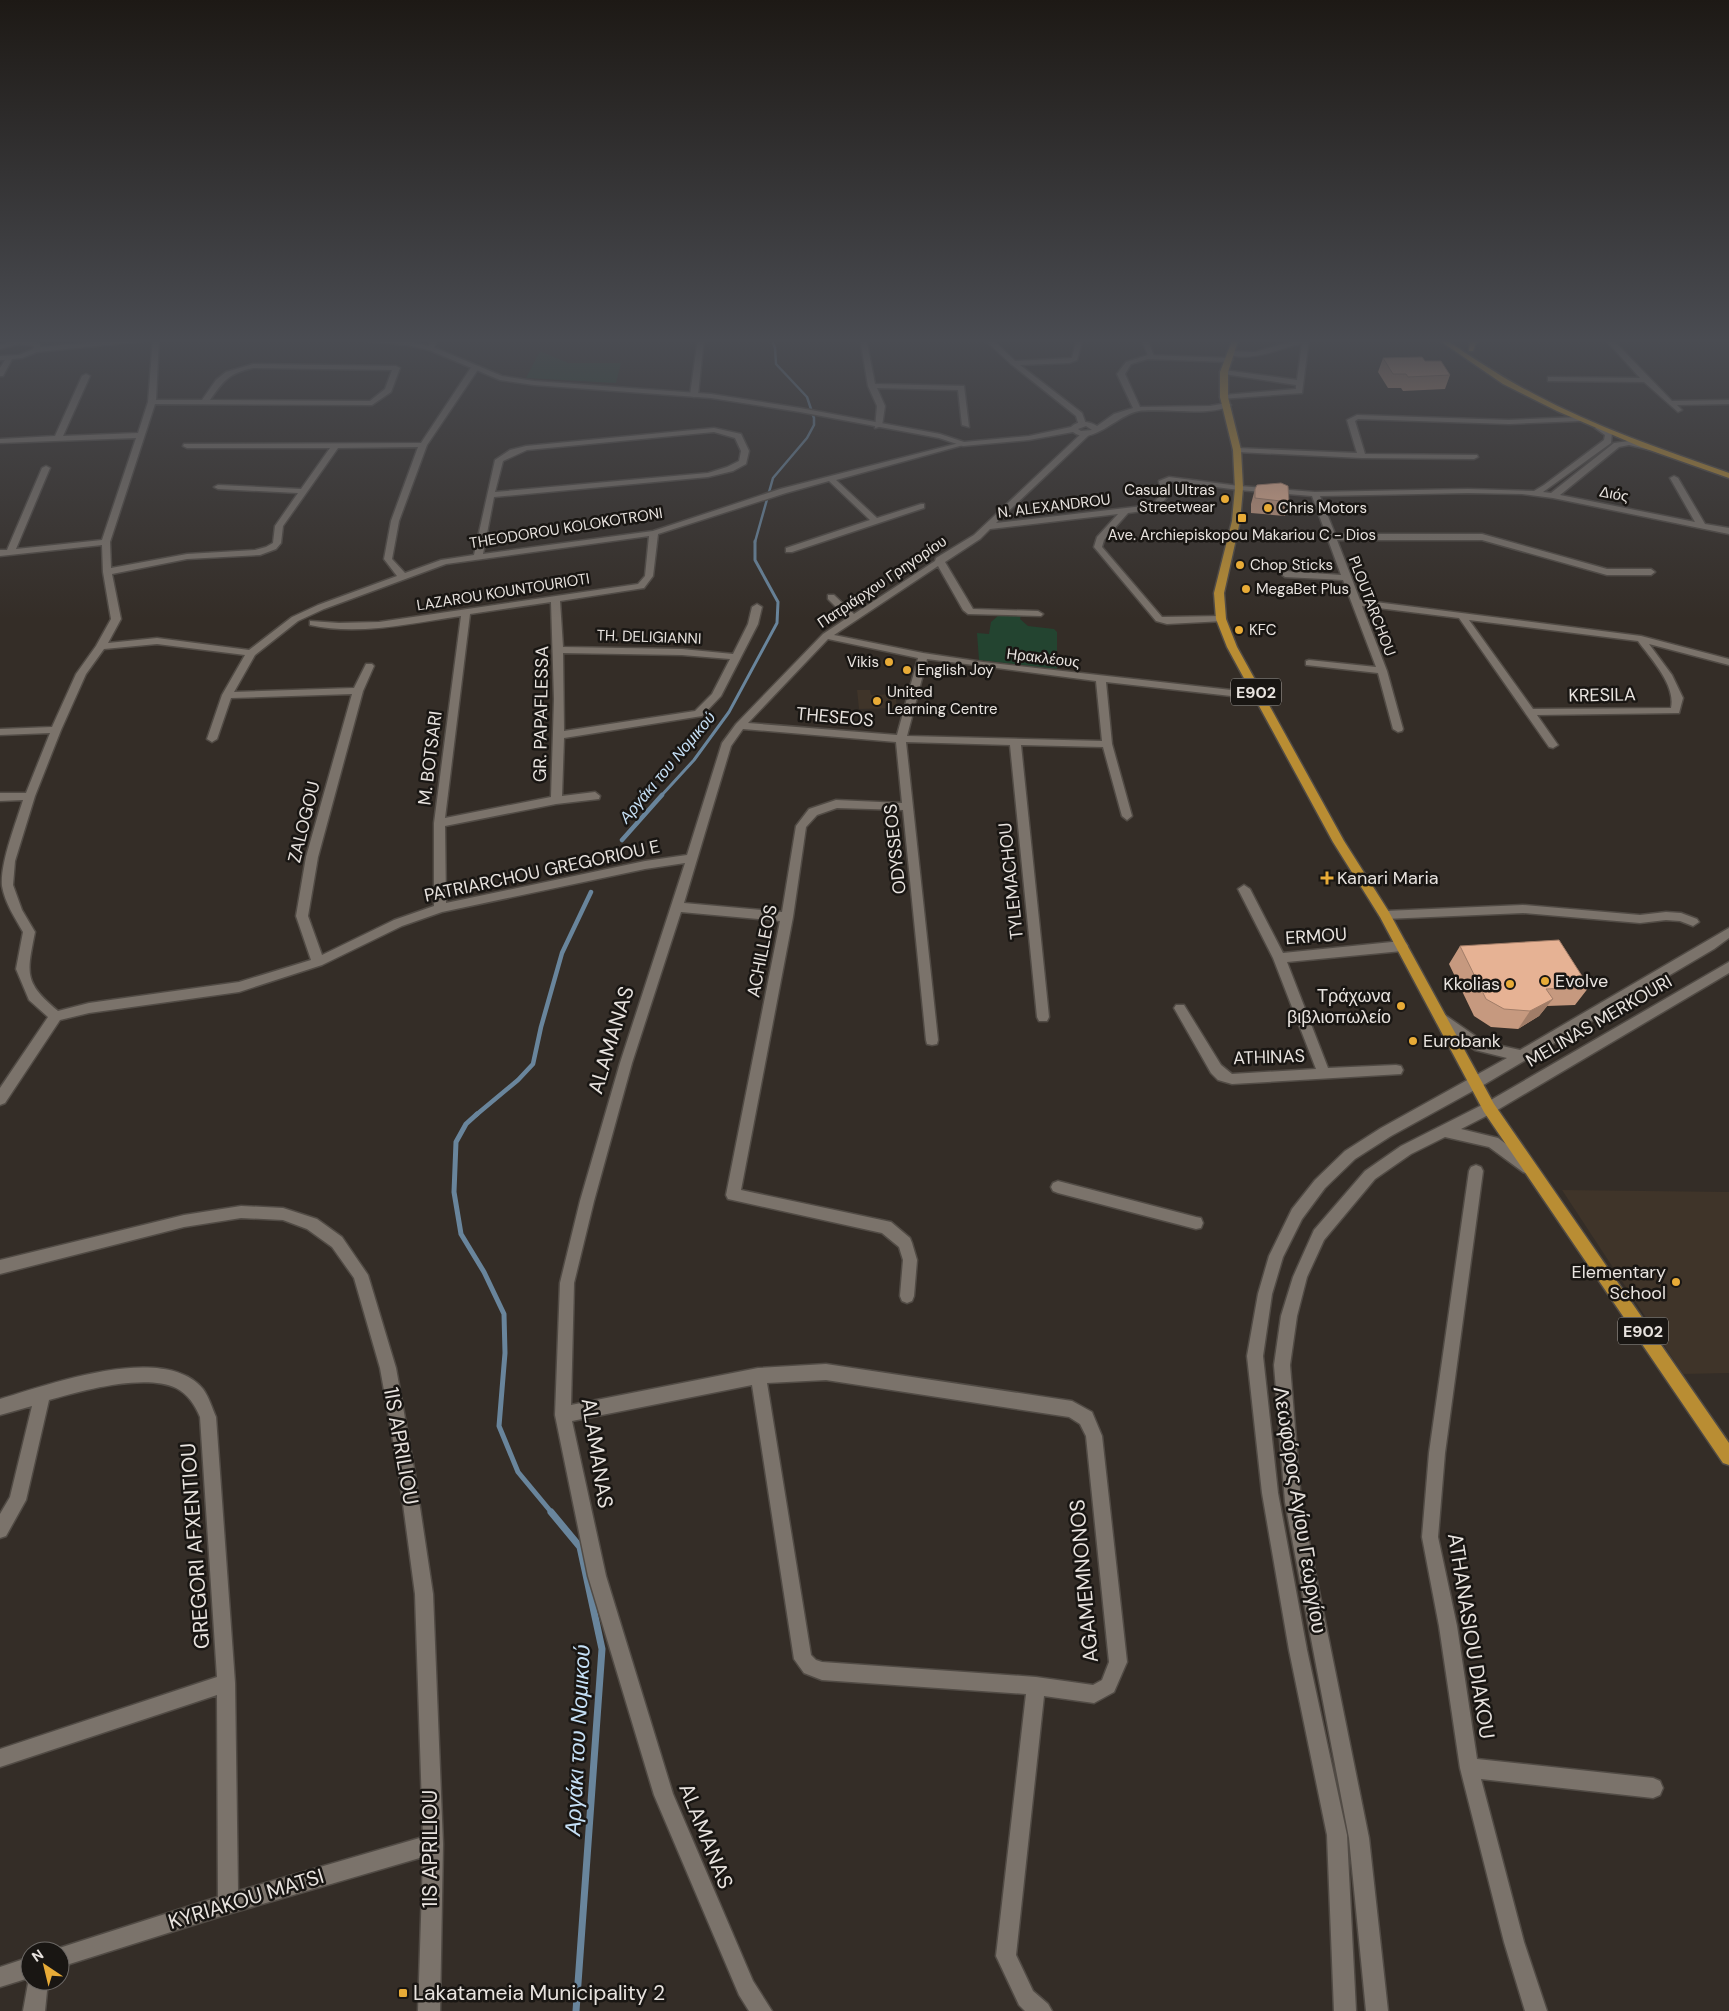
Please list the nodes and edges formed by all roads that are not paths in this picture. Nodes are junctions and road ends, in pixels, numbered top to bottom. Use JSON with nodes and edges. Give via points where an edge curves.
{"nodes":[{"id":1,"x":61,"y":432,"type":"edge"},
{"id":2,"x":432,"y":432,"type":"edge"},
{"id":3,"x":695,"y":432,"type":"edge"},
{"id":4,"x":721,"y":432,"type":"edge"},
{"id":5,"x":914,"y":432,"type":"edge"},
{"id":6,"x":1060,"y":432,"type":"edge"},
{"id":7,"x":1082,"y":432,"type":"edge"},
{"id":8,"x":1233,"y":432,"type":"edge"},
{"id":9,"x":1355,"y":432,"type":"edge"},
{"id":10,"x":1605,"y":432,"type":"edge"},
{"id":11,"x":1609,"y":432,"type":"edge"},
{"id":12,"x":1631,"y":432,"type":"edge"},
{"id":13,"x":142,"y":434,"type":"joint"},
{"id":14,"x":58,"y":438,"type":"junction"},
{"id":15,"x":0,"y":440,"type":"edge"},
{"id":16,"x":963,"y":444,"type":"junction"},
{"id":17,"x":423,"y":445,"type":"junction"},
{"id":18,"x":187,"y":446,"type":"dead end"},
{"id":19,"x":335,"y":446,"type":"junction"},
{"id":20,"x":1650,"y":448,"type":"junction"},
{"id":21,"x":1237,"y":450,"type":"junction"},
{"id":22,"x":1362,"y":456,"type":"junction"},
{"id":23,"x":1474,"y":456,"type":"dead end"},
{"id":24,"x":46,"y":468,"type":"dead end"},
{"id":25,"x":1729,"y":469,"type":"edge"},
{"id":26,"x":1729,"y":476,"type":"edge"},
{"id":27,"x":830,"y":478,"type":"junction"},
{"id":28,"x":1674,"y":478,"type":"dead end"},
{"id":29,"x":1164,"y":480,"type":"joint"},
{"id":30,"x":1568,"y":483,"type":"junction"},
{"id":31,"x":218,"y":487,"type":"dead end"},
{"id":32,"x":1239,"y":488,"type":"junction"},
{"id":33,"x":302,"y":491,"type":"junction"},
{"id":34,"x":1536,"y":493,"type":"junction"},
{"id":35,"x":1315,"y":494,"type":"junction"},
{"id":36,"x":491,"y":495,"type":"junction"},
{"id":37,"x":1553,"y":496,"type":"junction"},
{"id":38,"x":1595,"y":504,"type":"junction"},
{"id":39,"x":921,"y":506,"type":"dead end"},
{"id":40,"x":1125,"y":511,"type":"junction"},
{"id":41,"x":876,"y":521,"type":"junction"},
{"id":42,"x":1702,"y":526,"type":"junction"},
{"id":43,"x":986,"y":527,"type":"junction"},
{"id":44,"x":1729,"y":531,"type":"edge"},
{"id":45,"x":654,"y":533,"type":"junction"},
{"id":46,"x":1331,"y":537,"type":"junction"},
{"id":47,"x":106,"y":542,"type":"junction"},
{"id":48,"x":789,"y":550,"type":"dead end"},
{"id":49,"x":11,"y":551,"type":"junction"},
{"id":50,"x":0,"y":552,"type":"edge"},
{"id":51,"x":478,"y":556,"type":"junction"},
{"id":52,"x":940,"y":560,"type":"junction"},
{"id":53,"x":107,"y":572,"type":"junction"},
{"id":54,"x":1651,"y":572,"type":"dead end"},
{"id":55,"x":1285,"y":574,"type":"dead end"},
{"id":56,"x":402,"y":576,"type":"junction"},
{"id":57,"x":1347,"y":578,"type":"junction"},
{"id":58,"x":831,"y":597,"type":"dead end"},
{"id":59,"x":555,"y":598,"type":"junction"},
{"id":60,"x":1356,"y":602,"type":"junction"},
{"id":61,"x":757,"y":606,"type":"dead end"},
{"id":62,"x":466,"y":612,"type":"junction"},
{"id":63,"x":1038,"y":614,"type":"dead end"},
{"id":64,"x":1462,"y":616,"type":"junction"},
{"id":65,"x":853,"y":618,"type":"junction"},
{"id":66,"x":1221,"y":619,"type":"junction"},
{"id":67,"x":313,"y":623,"type":"dead end"},
{"id":68,"x":826,"y":636,"type":"junction"},
{"id":69,"x":1642,"y":639,"type":"junction"},
{"id":70,"x":101,"y":646,"type":"junction"},
{"id":71,"x":560,"y":650,"type":"junction"},
{"id":72,"x":251,"y":653,"type":"junction"},
{"id":73,"x":923,"y":656,"type":"junction"},
{"id":74,"x":736,"y":657,"type":"junction"},
{"id":75,"x":1729,"y":662,"type":"edge"},
{"id":76,"x":1309,"y":663,"type":"dead end"},
{"id":77,"x":369,"y":666,"type":"dead end"},
{"id":78,"x":1382,"y":672,"type":"junction"},
{"id":79,"x":1101,"y":680,"type":"junction"},
{"id":80,"x":358,"y":691,"type":"junction"},
{"id":81,"x":226,"y":695,"type":"junction"},
{"id":82,"x":1258,"y":696,"type":"junction"},
{"id":83,"x":1530,"y":712,"type":"junction"},
{"id":84,"x":740,"y":726,"type":"junction"},
{"id":85,"x":1398,"y":729,"type":"dead end"},
{"id":86,"x":56,"y":730,"type":"junction"},
{"id":87,"x":0,"y":732,"type":"edge"},
{"id":88,"x":560,"y":735,"type":"junction"},
{"id":89,"x":212,"y":739,"type":"dead end"},
{"id":90,"x":901,"y":739,"type":"junction"},
{"id":91,"x":1015,"y":741,"type":"junction"},
{"id":92,"x":1107,"y":744,"type":"junction"},
{"id":93,"x":1553,"y":745,"type":"dead end"},
{"id":94,"x":30,"y":796,"type":"junction"},
{"id":95,"x":595,"y":796,"type":"dead end"},
{"id":96,"x":0,"y":798,"type":"edge"},
{"id":97,"x":556,"y":800,"type":"junction"},
{"id":98,"x":908,"y":807,"type":"junction"},
{"id":99,"x":1127,"y":816,"type":"dead end"},
{"id":100,"x":439,"y":823,"type":"junction"},
{"id":101,"x":691,"y":858,"type":"junction"},
{"id":102,"x":1244,"y":889,"type":"dead end"},
{"id":103,"x":6,"y":898,"type":"edge"},
{"id":104,"x":677,"y":907,"type":"junction"},
{"id":105,"x":440,"y":908,"type":"junction"},
{"id":106,"x":1385,"y":915,"type":"junction"},
{"id":107,"x":787,"y":916,"type":"junction"},
{"id":108,"x":1693,"y":922,"type":"dead end"},
{"id":109,"x":1729,"y":932,"type":"edge"},
{"id":110,"x":1402,"y":946,"type":"junction"},
{"id":111,"x":1279,"y":958,"type":"junction"},
{"id":112,"x":318,"y":962,"type":"junction"},
{"id":113,"x":1729,"y":967,"type":"edge"},
{"id":114,"x":1180,"y":1008,"type":"dead end"},
{"id":115,"x":56,"y":1016,"type":"junction"},
{"id":116,"x":1043,"y":1017,"type":"dead end"},
{"id":117,"x":1441,"y":1018,"type":"junction"},
{"id":118,"x":932,"y":1040,"type":"dead end"},
{"id":119,"x":1522,"y":1056,"type":"junction"},
{"id":120,"x":1396,"y":1070,"type":"dead end"},
{"id":121,"x":1324,"y":1074,"type":"junction"},
{"id":122,"x":1475,"y":1083,"type":"junction"},
{"id":123,"x":0,"y":1099,"type":"edge"},
{"id":124,"x":1489,"y":1108,"type":"junction"},
{"id":125,"x":1444,"y":1131,"type":"junction"},
{"id":126,"x":1530,"y":1169,"type":"junction"},
{"id":127,"x":1476,"y":1172,"type":"dead end"},
{"id":128,"x":1058,"y":1187,"type":"dead end"},
{"id":129,"x":1196,"y":1223,"type":"dead end"},
{"id":130,"x":0,"y":1267,"type":"edge"},
{"id":131,"x":907,"y":1296,"type":"dead end"},
{"id":132,"x":758,"y":1376,"type":"junction"},
{"id":133,"x":42,"y":1396,"type":"junction"},
{"id":134,"x":0,"y":1407,"type":"edge"},
{"id":135,"x":563,"y":1415,"type":"junction"},
{"id":136,"x":1728,"y":1453,"type":"edge"},
{"id":137,"x":0,"y":1530,"type":"edge"},
{"id":138,"x":226,"y":1683,"type":"junction"},
{"id":139,"x":1036,"y":1686,"type":"junction"},
{"id":140,"x":0,"y":1758,"type":"edge"},
{"id":141,"x":1469,"y":1768,"type":"junction"},
{"id":142,"x":1653,"y":1788,"type":"dead end"},
{"id":143,"x":432,"y":1844,"type":"junction"},
{"id":144,"x":228,"y":1904,"type":"junction"},
{"id":145,"x":70,"y":1954,"type":"edge"},
{"id":146,"x":20,"y":1970,"type":"edge"},
{"id":147,"x":0,"y":1977,"type":"edge"},
{"id":148,"x":37,"y":1991,"type":"edge"},
{"id":149,"x":34,"y":2011,"type":"edge"},
{"id":150,"x":429,"y":2011,"type":"edge"},
{"id":151,"x":761,"y":2011,"type":"edge"},
{"id":152,"x":1041,"y":2011,"type":"edge"},
{"id":153,"x":1344,"y":2011,"type":"edge"},
{"id":154,"x":1377,"y":2011,"type":"edge"},
{"id":155,"x":1536,"y":2011,"type":"edge"}],
"edges":[{"from":1,"to":14,"type":"street"},
{"from":2,"to":17,"type":"street"},
{"from":3,"to":36,"type":"street","via":[[526,448],[513,452],[499,460]]},
{"from":4,"to":36,"type":"street","via":[[738,436],[745,451],[743,462],[730,469],[708,475]]},
{"from":5,"to":16,"type":"street"},
{"from":6,"to":16,"type":"street","name":"THEODOROU KOLOKOTRONI"},
{"from":7,"to":43,"type":"street","name":"Πατριάρχου Γρηγορίου","via":[[1078,440]]},
{"from":8,"to":21,"type":"main road","number":"E902"},
{"from":9,"to":22,"type":"street"},
{"from":10,"to":34,"type":"street","via":[[1609,434],[1608,441]]},
{"from":11,"to":20,"type":"main road"},
{"from":12,"to":25,"type":"main road"},
{"from":13,"to":14,"type":"street"},
{"from":13,"to":47,"type":"street","via":[[114,510]]},
{"from":14,"to":15,"type":"street"},
{"from":16,"to":27,"type":"street","name":"THEODOROU KOLOKOTRONI"},
{"from":17,"to":19,"type":"street"},
{"from":17,"to":56,"type":"street","via":[[395,522],[388,560]]},
{"from":18,"to":19,"type":"street"},
{"from":19,"to":33,"type":"street"},
{"from":20,"to":26,"type":"main road"},
{"from":20,"to":30,"type":"street","via":[[1629,443],[1616,445]]},
{"from":21,"to":22,"type":"street"},
{"from":21,"to":32,"type":"main road","number":"E902"},
{"from":22,"to":23,"type":"street"},
{"from":24,"to":49,"type":"street"},
{"from":27,"to":41,"type":"street"},
{"from":27,"to":45,"type":"street","name":"THEODOROU KOLOKOTRONI","via":[[783,490]]},
{"from":28,"to":42,"type":"street"},
{"from":29,"to":32,"type":"street","name":"Διός"},
{"from":29,"to":40,"type":"street","name":"N. ALEXANDROU","via":[[1166,494],[1155,507]]},
{"from":30,"to":37,"type":"street"},
{"from":30,"to":38,"type":"street","via":[[1572,490]]},
{"from":31,"to":33,"type":"street"},
{"from":32,"to":35,"type":"street","name":"Διός"},
{"from":32,"to":66,"type":"main road","number":"E902","via":[[1236,521],[1219,593]]},
{"from":33,"to":53,"type":"street","via":[[279,526],[275,546],[259,553],[173,557]]},
{"from":34,"to":35,"type":"street","name":"Διός","via":[[1468,490]]},
{"from":34,"to":37,"type":"street","name":"Διός"},
{"from":35,"to":46,"type":"street","name":"PLOUTARCHOU"},
{"from":36,"to":51,"type":"street"},
{"from":37,"to":38,"type":"street","name":"Διός"},
{"from":38,"to":42,"type":"street","name":"Διός"},
{"from":39,"to":41,"type":"street"},
{"from":40,"to":43,"type":"street","name":"N. ALEXANDROU"},
{"from":40,"to":66,"type":"street","name":"N. ALEXANDROU","via":[[1100,539],[1098,547],[1159,619]]},
{"from":41,"to":48,"type":"street"},
{"from":42,"to":44,"type":"street","name":"Διός"},
{"from":43,"to":52,"type":"street","name":"Πατριάρχου Γρηγορίου","via":[[977,537]]},
{"from":45,"to":51,"type":"street","name":"THEODOROU KOLOKOTRONI"},
{"from":45,"to":59,"type":"street","name":"LAZAROU KOUNTOURIOTI","via":[[649,576],[641,586]]},
{"from":46,"to":54,"type":"street","via":[[1482,537],[1607,572]]},
{"from":46,"to":57,"type":"street","name":"PLOUTARCHOU"},
{"from":47,"to":49,"type":"street"},
{"from":47,"to":53,"type":"street"},
{"from":49,"to":50,"type":"street"},
{"from":51,"to":56,"type":"street","name":"THEODOROU KOLOKOTRONI","via":[[444,562]]},
{"from":52,"to":63,"type":"street","via":[[971,612]]},
{"from":52,"to":65,"type":"street","name":"Πατριάρχου Γρηγορίου"},
{"from":53,"to":70,"type":"street","via":[[116,619]]},
{"from":55,"to":57,"type":"street"},
{"from":56,"to":72,"type":"street","name":"THEODOROU KOLOKOTRONI","via":[[295,619]]},
{"from":57,"to":60,"type":"street","name":"PLOUTARCHOU"},
{"from":58,"to":65,"type":"street"},
{"from":59,"to":62,"type":"street","name":"LAZAROU KOUNTOURIOTI"},
{"from":59,"to":71,"type":"street","name":"GR. PAPAFLESSA"},
{"from":60,"to":64,"type":"street"},
{"from":60,"to":78,"type":"street","name":"PLOUTARCHOU"},
{"from":61,"to":74,"type":"street","via":[[753,624]]},
{"from":62,"to":67,"type":"street","name":"LAZAROU KOUNTOURIOTI","via":[[379,625]]},
{"from":62,"to":100,"type":"street","name":"M. BOTSARI"},
{"from":64,"to":69,"type":"street"},
{"from":64,"to":83,"type":"street"},
{"from":65,"to":68,"type":"street","name":"Πατριάρχου Γρηγορίου"},
{"from":66,"to":82,"type":"main road","number":"E902"},
{"from":68,"to":73,"type":"street","name":"Ηρακλέους"},
{"from":68,"to":84,"type":"street","name":"Πατριάρχου Γρηγορίου"},
{"from":69,"to":75,"type":"street"},
{"from":69,"to":83,"type":"street","name":"KRESILA","via":[[1667,674],[1678,698],[1675,711]]},
{"from":70,"to":72,"type":"street","via":[[157,642]]},
{"from":70,"to":86,"type":"street","via":[[81,674]]},
{"from":71,"to":74,"type":"street","name":"TH. DELIGIANNI","via":[[682,652]]},
{"from":71,"to":88,"type":"street","name":"GR. PAPAFLESSA"},
{"from":72,"to":81,"type":"street"},
{"from":73,"to":79,"type":"street","name":"Ηρακλέους"},
{"from":73,"to":90,"type":"street","name":"ODYSSEOS"},
{"from":74,"to":88,"type":"street","via":[[716,696],[698,714]]},
{"from":76,"to":78,"type":"street"},
{"from":77,"to":80,"type":"street","name":"ZALOGOU"},
{"from":78,"to":85,"type":"street","name":"PLOUTARCHOU"},
{"from":79,"to":82,"type":"street","name":"Ηρακλέους"},
{"from":79,"to":92,"type":"street"},
{"from":80,"to":81,"type":"street"},
{"from":80,"to":112,"type":"street","name":"ZALOGOU","via":[[312,857],[302,916]]},
{"from":81,"to":89,"type":"street"},
{"from":82,"to":106,"type":"main road","number":"E902"},
{"from":83,"to":93,"type":"street"},
{"from":84,"to":90,"type":"street","name":"THESEOS"},
{"from":84,"to":101,"type":"street","name":"Πατριάρχου Γρηγορίου","via":[[726,745]]},
{"from":86,"to":87,"type":"street"},
{"from":86,"to":94,"type":"street"},
{"from":88,"to":97,"type":"street","name":"GR. PAPAFLESSA"},
{"from":90,"to":91,"type":"street","name":"THESEOS"},
{"from":90,"to":98,"type":"street","name":"ODYSSEOS"},
{"from":91,"to":92,"type":"street","name":"THESEOS"},
{"from":91,"to":116,"type":"street","name":"TYLEMACHOU"},
{"from":92,"to":99,"type":"street"},
{"from":94,"to":96,"type":"street"},
{"from":94,"to":103,"type":"street","via":[[9,860]]},
{"from":95,"to":97,"type":"street"},
{"from":97,"to":100,"type":"street","name":"GR. PAPAFLESSA"},
{"from":98,"to":107,"type":"street","name":"ACHILLEOS","via":[[836,804],[813,812],[801,826]]},
{"from":98,"to":118,"type":"street","name":"ODYSSEOS"},
{"from":100,"to":105,"type":"street","name":"M. BOTSARI"},
{"from":101,"to":104,"type":"street","name":"ALAMANAS"},
{"from":101,"to":105,"type":"street","name":"PATRIARCHOU GREGORIOU E"},
{"from":102,"to":111,"type":"street","name":"ERMOU"},
{"from":103,"to":115,"type":"street","via":[[28,932],[22,969],[33,997]]},
{"from":104,"to":107,"type":"street"},
{"from":104,"to":135,"type":"street","name":"ALAMANAS","via":[[626,1063],[567,1284]]},
{"from":105,"to":112,"type":"street","name":"PATRIARCHOU GREGORIOU E","via":[[398,923]]},
{"from":106,"to":108,"type":"street","via":[[1523,909],[1640,919],[1681,917]]},
{"from":106,"to":110,"type":"main road","number":"E902"},
{"from":107,"to":131,"type":"street","name":"ACHILLEOS","via":[[733,1195],[886,1227],[905,1243],[910,1260]]},
{"from":109,"to":119,"type":"street","name":"MELINAS MERKOURI"},
{"from":110,"to":111,"type":"street","name":"ERMOU"},
{"from":110,"to":117,"type":"main road","number":"E902"},
{"from":111,"to":121,"type":"street"},
{"from":112,"to":115,"type":"street","name":"PATRIARCHOU GREGORIOU E","via":[[239,987],[89,1008]]},
{"from":113,"to":124,"type":"street","name":"MELINAS MERKOURI"},
{"from":114,"to":121,"type":"street","name":"ATHINAS","via":[[1222,1076],[1232,1079]]},
{"from":115,"to":123,"type":"street"},
{"from":117,"to":119,"type":"street","via":[[1480,1046]]},
{"from":117,"to":122,"type":"main road","number":"E902"},
{"from":119,"to":122,"type":"street","name":"MELINAS MERKOURI"},
{"from":120,"to":121,"type":"street","name":"ATHINAS"},
{"from":122,"to":124,"type":"main road","number":"E902"},
{"from":122,"to":153,"type":"street","name":"Λεωφόρος Αγίου Γεωργίου","via":[[1386,1132],[1350,1156],[1320,1184],[1297,1214],[1276,1256],[1265,1294],[1255,1356],[1270,1493],[1298,1650],[1337,1834]]},
{"from":124,"to":125,"type":"street","name":"Λεωφόρος Αγίου Γεωργίου"},
{"from":124,"to":126,"type":"main road","number":"E902"},
{"from":125,"to":126,"type":"street","via":[[1493,1142]]},
{"from":125,"to":154,"type":"street","name":"Λεωφόρος Αγίου Γεωργίου","via":[[1406,1150],[1370,1175],[1319,1235],[1300,1277],[1289,1316],[1282,1365],[1293,1502],[1359,1838]]},
{"from":126,"to":136,"type":"main road","number":"E902"},
{"from":127,"to":141,"type":"street","name":"ATHANASIOU DIAKOU","via":[[1437,1453],[1430,1537],[1448,1626]]},
{"from":128,"to":129,"type":"street"},
{"from":130,"to":143,"type":"street","name":"1IS APRILIOU","via":[[184,1221],[241,1212],[283,1214],[312,1224],[336,1242],[361,1275],[388,1368],[424,1594]]},
{"from":132,"to":135,"type":"street","name":"AGAMEMNONOS"},
{"from":132,"to":139,"type":"street","name":"AGAMEMNONOS","via":[[803,1659],[810,1667],[822,1671]]},
{"from":132,"to":139,"type":"street","name":"AGAMEMNONOS","via":[[826,1372],[1072,1409],[1086,1418],[1094,1436],[1118,1662],[1108,1686],[1094,1694]]},
{"from":133,"to":134,"type":"street","name":"GREGORI AFXENTIOU"},
{"from":133,"to":137,"type":"street","via":[[18,1500]]},
{"from":133,"to":138,"type":"street","name":"GREGORI AFXENTIOU","via":[[102,1378],[152,1373],[180,1381],[196,1393],[208,1417]]},
{"from":135,"to":151,"type":"street","name":"ALAMANAS","via":[[597,1576],[664,1795],[746,1988]]},
{"from":138,"to":140,"type":"street"},
{"from":138,"to":144,"type":"street","name":"GREGORI AFXENTIOU"},
{"from":139,"to":152,"type":"street","via":[[1006,1956],[1026,1998]]},
{"from":141,"to":142,"type":"street"},
{"from":141,"to":155,"type":"street","name":"ATHANASIOU DIAKOU","via":[[1514,1942]]},
{"from":143,"to":144,"type":"street","name":"KYRIAKOU MATSI"},
{"from":143,"to":150,"type":"street","name":"1IS APRILIOU"},
{"from":144,"to":145,"type":"street","name":"KYRIAKOU MATSI"},
{"from":146,"to":147,"type":"street"},
{"from":148,"to":149,"type":"street"}]}
